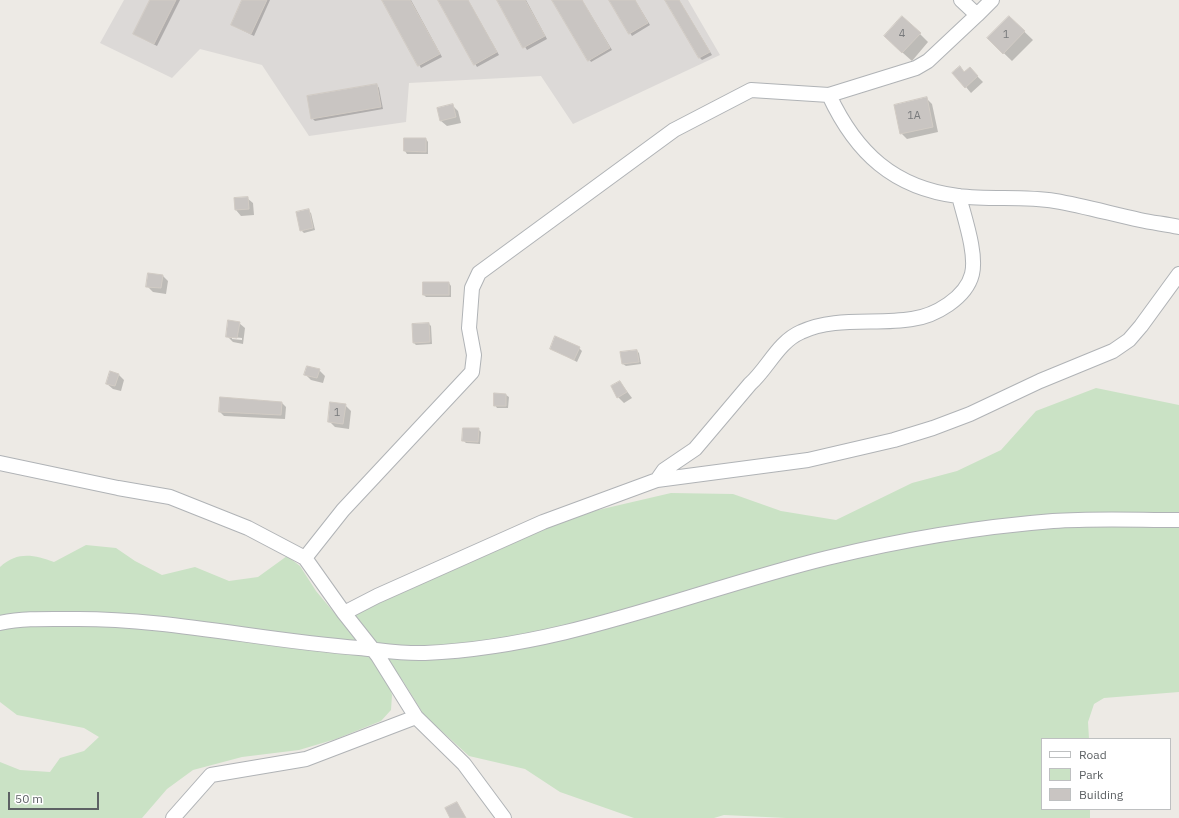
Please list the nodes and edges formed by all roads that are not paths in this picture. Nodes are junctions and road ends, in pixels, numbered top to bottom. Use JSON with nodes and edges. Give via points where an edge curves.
{"nodes":[{"id":1,"x":961,"y":0,"type":"edge"},
{"id":2,"x":992,"y":0,"type":"edge"},
{"id":3,"x":977,"y":15,"type":"junction"},
{"id":4,"x":829,"y":95,"type":"junction"},
{"id":5,"x":958,"y":196,"type":"junction"},
{"id":6,"x":1179,"y":227,"type":"edge"},
{"id":7,"x":1179,"y":274,"type":"edge"},
{"id":8,"x":0,"y":463,"type":"edge"},
{"id":9,"x":657,"y":480,"type":"junction"},
{"id":10,"x":1179,"y":520,"type":"edge"},
{"id":11,"x":306,"y":558,"type":"junction"},
{"id":12,"x":344,"y":613,"type":"junction"},
{"id":13,"x":0,"y":623,"type":"edge"},
{"id":14,"x":373,"y":650,"type":"junction"},
{"id":15,"x":416,"y":717,"type":"junction"},
{"id":16,"x":174,"y":818,"type":"edge"},
{"id":17,"x":504,"y":818,"type":"edge"}],
"edges":[{"from":1,"to":3,"type":"street"},
{"from":2,"to":3,"type":"street"},
{"from":3,"to":4,"type":"street","via":[[928,61],[916,68]]},
{"from":4,"to":5,"type":"street","via":[[837,112],[873,160],[902,179],[930,190]]},
{"from":4,"to":11,"type":"street","via":[[751,90],[674,130],[479,273],[472,288],[468,328],[474,355],[472,372],[343,510]]},
{"from":5,"to":6,"type":"street","via":[[1054,201]]},
{"from":5,"to":9,"type":"street","via":[[973,260],[972,274],[961,294],[934,312],[913,319],[848,322],[818,326],[800,332],[786,342],[695,449],[664,470]]},
{"from":7,"to":9,"type":"street","via":[[1141,326],[1129,340],[1113,351],[970,414],[900,438],[808,460]]},
{"from":8,"to":11,"type":"street","via":[[170,497],[248,528]]},
{"from":9,"to":12,"type":"street","via":[[536,525]]},
{"from":10,"to":14,"type":"street","via":[[1055,521],[958,532],[827,558],[595,626],[545,638],[422,654]]},
{"from":11,"to":12,"type":"street"},
{"from":12,"to":14,"type":"street"},
{"from":13,"to":14,"type":"street","via":[[15,620],[95,619],[171,625],[320,646]]},
{"from":14,"to":15,"type":"street"},
{"from":15,"to":16,"type":"street","via":[[306,759],[211,774]]},
{"from":15,"to":17,"type":"street","via":[[464,764]]}]}
